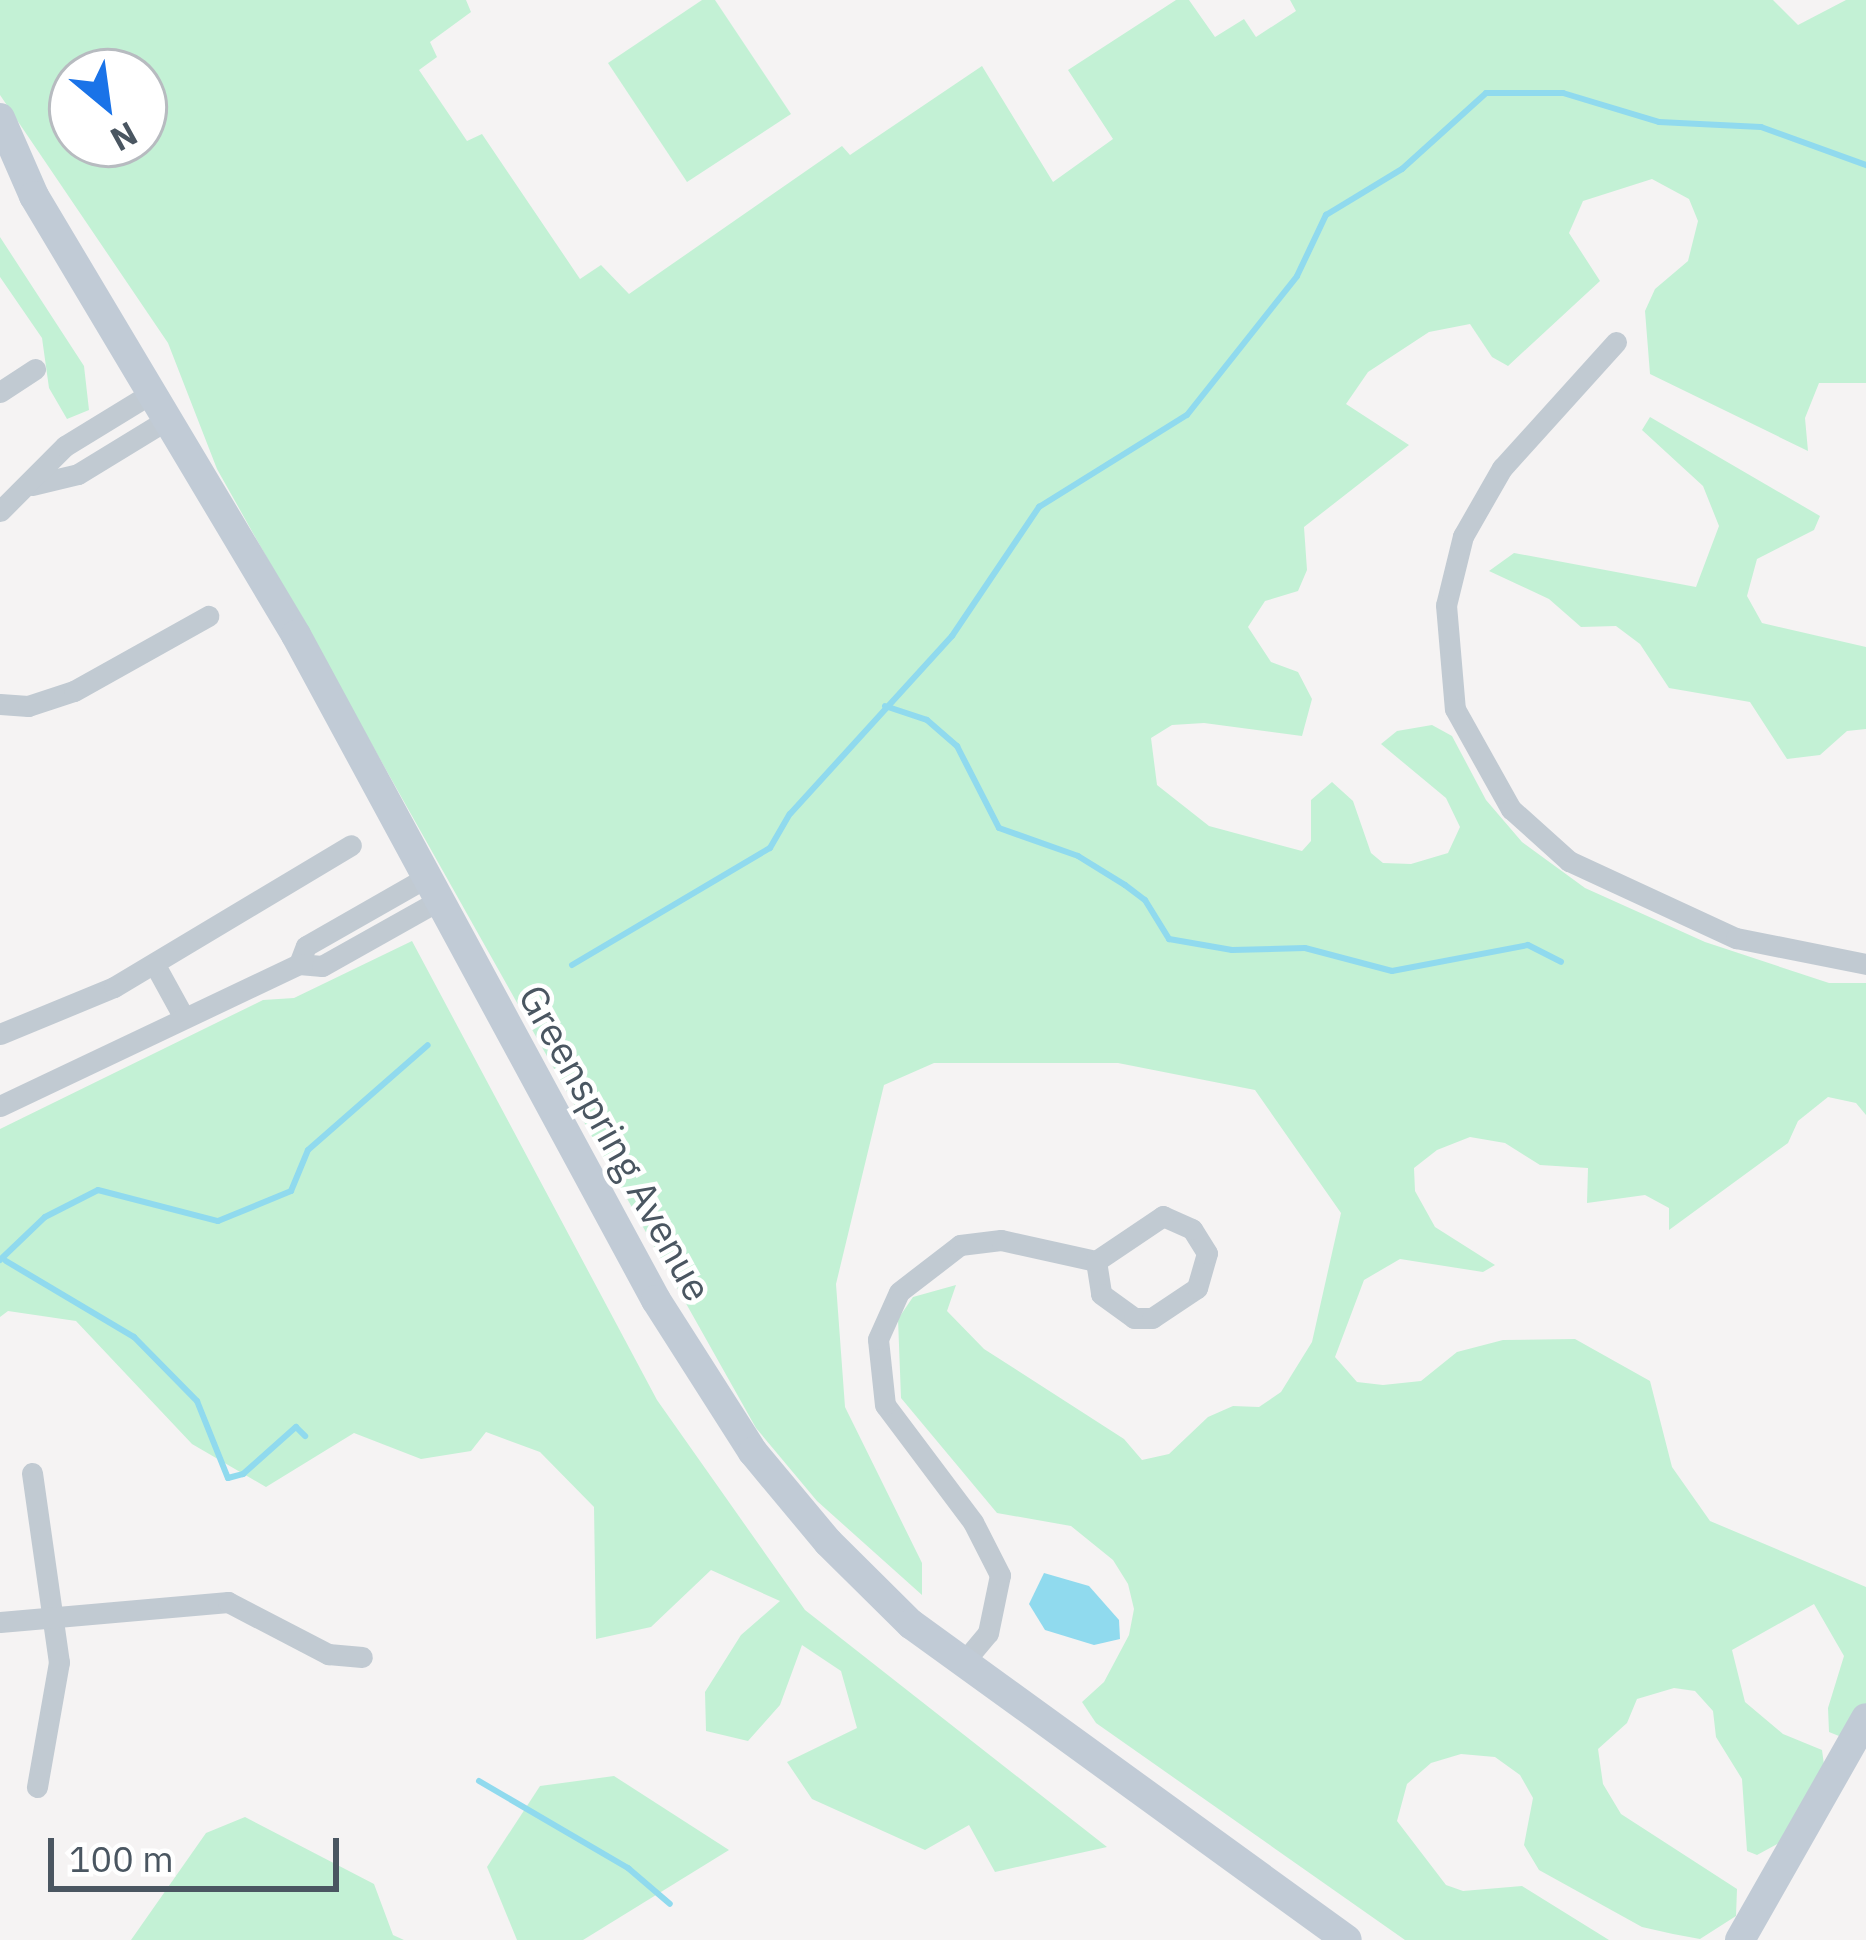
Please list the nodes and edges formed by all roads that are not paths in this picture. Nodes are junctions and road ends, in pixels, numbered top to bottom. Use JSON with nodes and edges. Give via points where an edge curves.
{"nodes":[{"id":1,"x":0,"y":118,"type":"edge"},
{"id":2,"x":0,"y":169,"type":"edge"},
{"id":3,"x":34,"y":196,"type":"junction"},
{"id":4,"x":1616,"y":342,"type":"dead end"},
{"id":5,"x":35,"y":369,"type":"dead end"},
{"id":6,"x":0,"y":392,"type":"edge"},
{"id":7,"x":160,"y":405,"type":"junction"},
{"id":8,"x":0,"y":511,"type":"edge"},
{"id":9,"x":208,"y":616,"type":"dead end"},
{"id":10,"x":0,"y":704,"type":"edge"},
{"id":11,"x":352,"y":845,"type":"dead end"},
{"id":12,"x":432,"y":889,"type":"junction"},
{"id":13,"x":1866,"y":964,"type":"edge"},
{"id":14,"x":155,"y":965,"type":"junction"},
{"id":15,"x":182,"y":1016,"type":"junction"},
{"id":16,"x":0,"y":1034,"type":"edge"},
{"id":17,"x":0,"y":1106,"type":"edge"},
{"id":18,"x":1096,"y":1262,"type":"junction"},
{"id":19,"x":32,"y":1473,"type":"dead end"},
{"id":20,"x":55,"y":1615,"type":"junction"},
{"id":21,"x":0,"y":1622,"type":"edge"},
{"id":22,"x":362,"y":1657,"type":"dead end"},
{"id":23,"x":962,"y":1664,"type":"junction"},
{"id":24,"x":1866,"y":1718,"type":"edge"},
{"id":25,"x":37,"y":1787,"type":"dead end"},
{"id":26,"x":1347,"y":1940,"type":"edge"},
{"id":27,"x":1740,"y":1940,"type":"edge"}],
"edges":[{"from":1,"to":3,"type":"main road","name":"Greenspring Avenue"},
{"from":2,"to":3,"type":"main road","name":"Greenspring Avenue"},
{"from":3,"to":7,"type":"main road","name":"Greenspring Avenue"},
{"from":4,"to":13,"type":"street","via":[[1502,468],[1463,536],[1445,624],[1455,710],[1510,809],[1588,873],[1736,938]]},
{"from":5,"to":6,"type":"street"},
{"from":7,"to":8,"type":"street","via":[[65,446]]},
{"from":7,"to":12,"type":"main road","name":"Greenspring Avenue"},
{"from":9,"to":10,"type":"street","via":[[62,697]]},
{"from":11,"to":14,"type":"street"},
{"from":12,"to":15,"type":"street","via":[[306,946],[298,964]]},
{"from":12,"to":23,"type":"main road","name":"Greenspring Avenue","via":[[719,1404],[828,1542]]},
{"from":14,"to":15,"type":"street"},
{"from":14,"to":16,"type":"street"},
{"from":15,"to":17,"type":"street"},
{"from":18,"to":18,"type":"street","via":[[1109,1306],[1152,1318],[1197,1288],[1207,1253],[1192,1228],[1163,1216]]},
{"from":18,"to":23,"type":"street","via":[[1001,1240],[960,1244],[898,1292],[878,1339],[885,1405],[973,1522],[1000,1575],[988,1633]]},
{"from":19,"to":20,"type":"street"},
{"from":20,"to":21,"type":"street"},
{"from":20,"to":22,"type":"street","via":[[228,1602],[328,1654]]},
{"from":20,"to":25,"type":"street","via":[[57,1695]]},
{"from":23,"to":26,"type":"main road","name":"Greenspring Avenue"},
{"from":24,"to":27,"type":"main road"}]}
